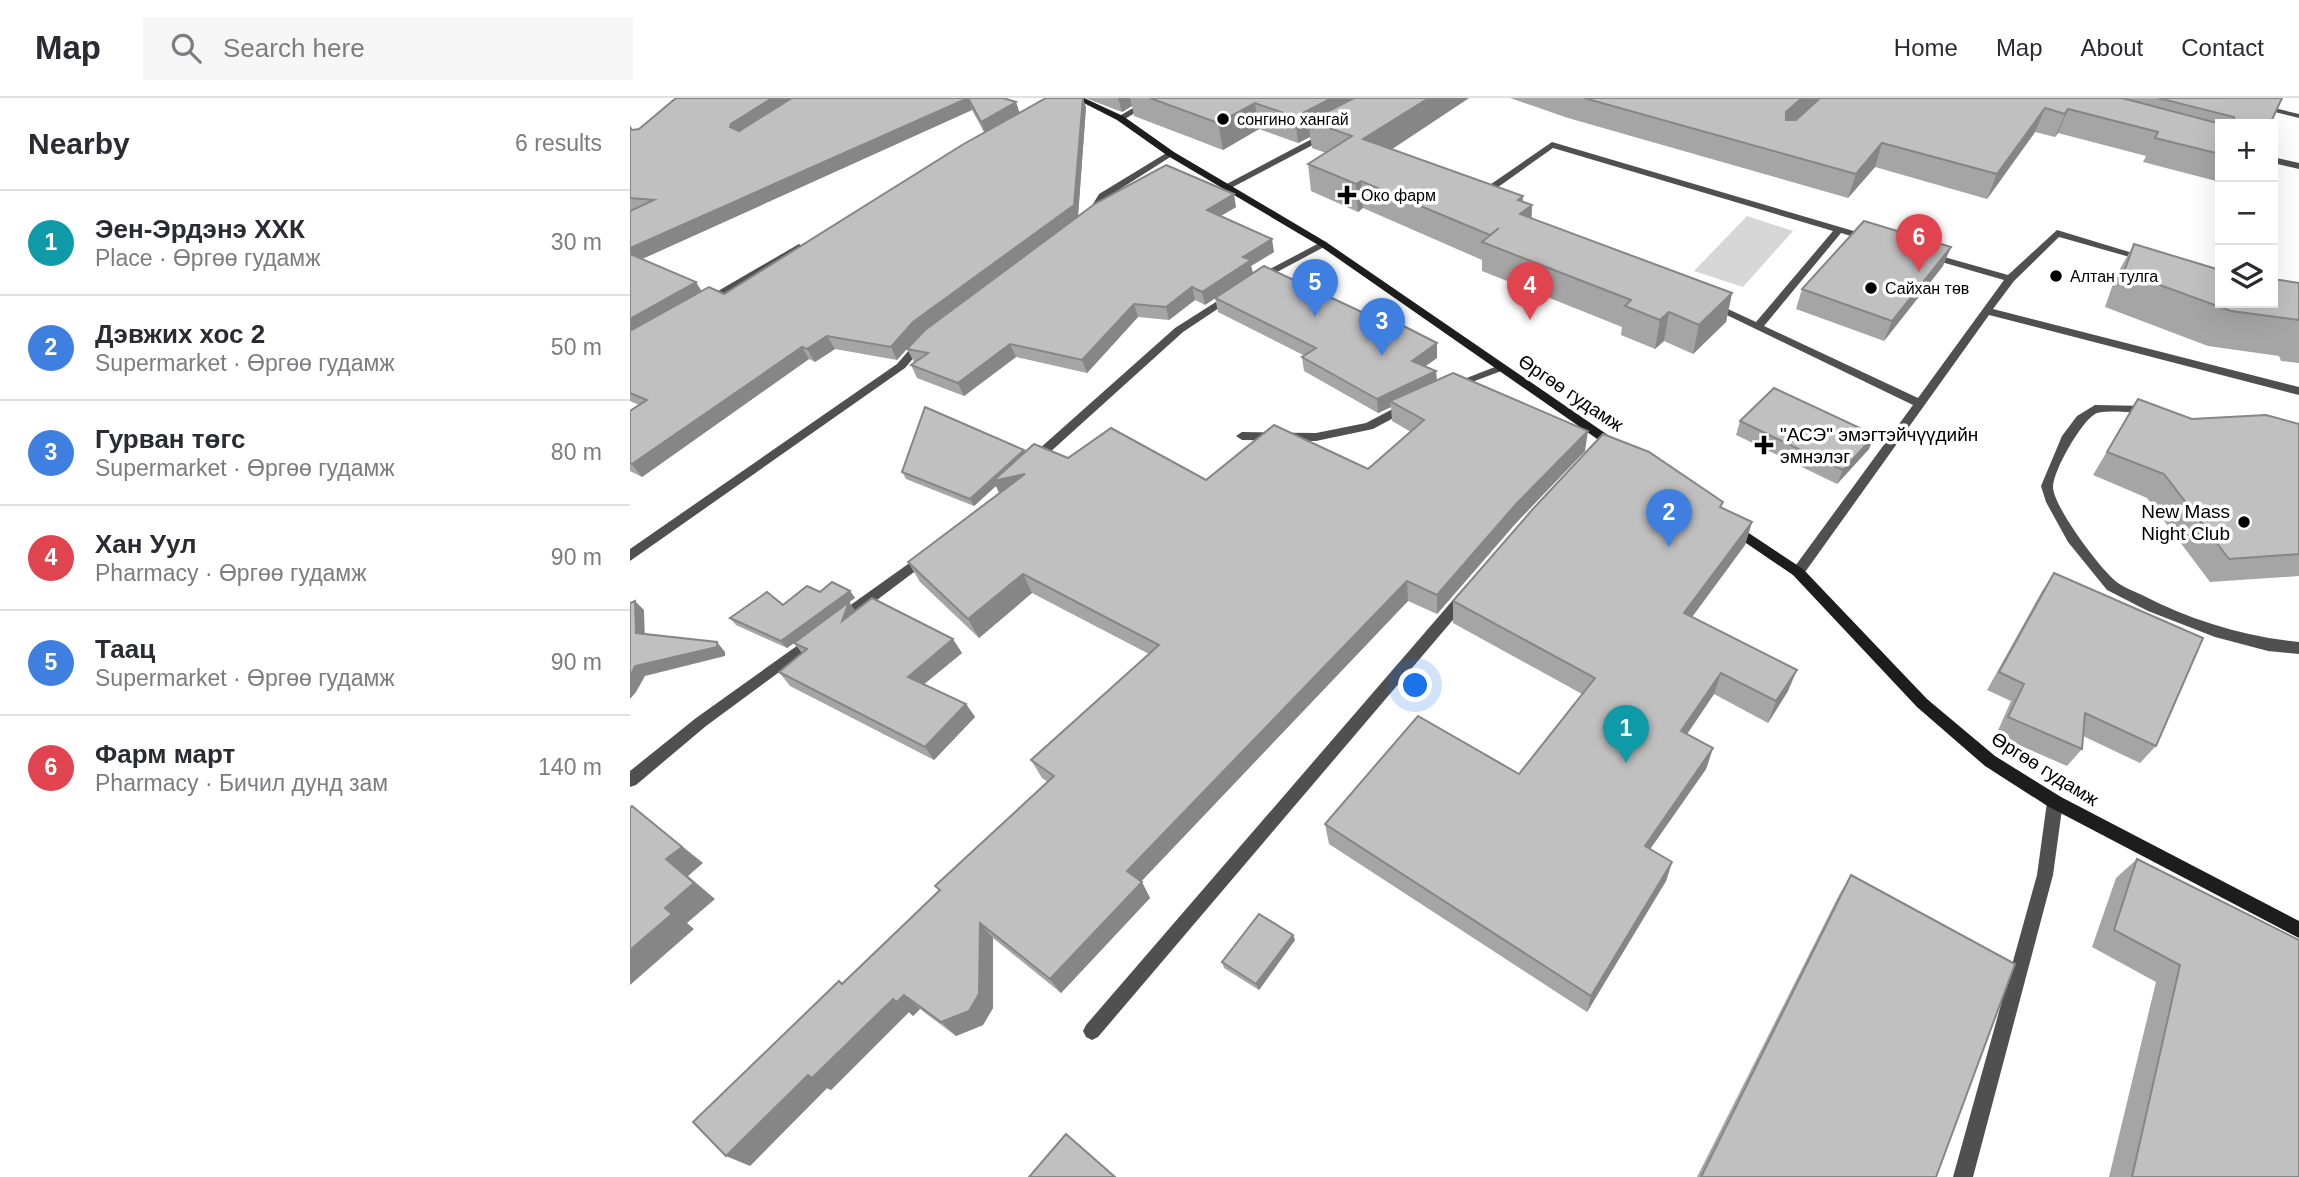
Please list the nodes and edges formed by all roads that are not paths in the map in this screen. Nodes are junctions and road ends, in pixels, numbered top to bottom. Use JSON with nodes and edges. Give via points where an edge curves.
{"nodes":[{"id":1,"x":1078,"y":98,"type":"edge"},
{"id":2,"x":1156,"y":98,"type":"edge"},
{"id":3,"x":2222,"y":98,"type":"edge"},
{"id":4,"x":2299,"y":116,"type":"edge"},
{"id":5,"x":1120,"y":118,"type":"junction"},
{"id":6,"x":1335,"y":130,"type":"edge"},
{"id":7,"x":1171,"y":154,"type":"junction"},
{"id":8,"x":2278,"y":161,"type":"edge"},
{"id":9,"x":2299,"y":166,"type":"edge"},
{"id":10,"x":1226,"y":187,"type":"junction"},
{"id":11,"x":1493,"y":201,"type":"edge"},
{"id":12,"x":1083,"y":221,"type":"edge"},
{"id":13,"x":1839,"y":229,"type":"junction"},
{"id":14,"x":1879,"y":241,"type":"edge"},
{"id":15,"x":809,"y":242,"type":"edge"},
{"id":16,"x":1323,"y":244,"type":"junction"},
{"id":17,"x":1918,"y":253,"type":"edge"},
{"id":18,"x":2159,"y":262,"type":"edge"},
{"id":19,"x":2010,"y":279,"type":"junction"},
{"id":20,"x":1695,"y":297,"type":"edge"},
{"id":21,"x":690,"y":310,"type":"edge"},
{"id":22,"x":1987,"y":311,"type":"junction"},
{"id":23,"x":1758,"y":327,"type":"junction"},
{"id":24,"x":936,"y":331,"type":"edge"},
{"id":25,"x":1500,"y":368,"type":"junction"},
{"id":26,"x":1441,"y":391,"type":"edge"},
{"id":27,"x":2299,"y":391,"type":"edge"},
{"id":28,"x":1417,"y":400,"type":"edge"},
{"id":29,"x":1920,"y":404,"type":"junction"},
{"id":30,"x":2162,"y":413,"type":"edge"},
{"id":31,"x":1241,"y":436,"type":"dead end"},
{"id":32,"x":1628,"y":455,"type":"edge"},
{"id":33,"x":1024,"y":470,"type":"edge"},
{"id":34,"x":1719,"y":517,"type":"edge"},
{"id":35,"x":934,"y":551,"type":"edge"},
{"id":36,"x":630,"y":556,"type":"edge"},
{"id":37,"x":1798,"y":572,"type":"junction"},
{"id":38,"x":1478,"y":580,"type":"edge"},
{"id":39,"x":2299,"y":648,"type":"edge"},
{"id":40,"x":630,"y":780,"type":"edge"},
{"id":41,"x":2055,"y":802,"type":"junction"},
{"id":42,"x":2299,"y":930,"type":"edge"},
{"id":43,"x":1092,"y":1031,"type":"dead end"},
{"id":44,"x":1963,"y":1177,"type":"edge"}],
"edges":[{"from":1,"to":5,"type":"street","name":"Өргөө гудамж"},
{"from":2,"to":5,"type":"street"},
{"from":3,"to":4,"type":"street"},
{"from":5,"to":7,"type":"street","name":"Өргөө гудамж"},
{"from":6,"to":10,"type":"street"},
{"from":7,"to":10,"type":"street","name":"Өргөө гудамж"},
{"from":7,"to":12,"type":"street","via":[[1102,196],[1093,214]]},
{"from":8,"to":9,"type":"street"},
{"from":10,"to":16,"type":"street","name":"Өргөө гудамж"},
{"from":11,"to":13,"type":"street","via":[[1480,195],[1552,145]]},
{"from":13,"to":14,"type":"street"},
{"from":13,"to":23,"type":"street"},
{"from":15,"to":21,"type":"street"},
{"from":16,"to":25,"type":"street","name":"Өргөө гудамж"},
{"from":16,"to":33,"type":"street","via":[[1268,271],[1179,330]]},
{"from":17,"to":19,"type":"street"},
{"from":18,"to":19,"type":"street","via":[[2057,233]]},
{"from":19,"to":22,"type":"street"},
{"from":20,"to":23,"type":"street"},
{"from":22,"to":27,"type":"street"},
{"from":22,"to":29,"type":"street"},
{"from":23,"to":29,"type":"street"},
{"from":24,"to":36,"type":"street","via":[[901,366]]},
{"from":25,"to":26,"type":"street"},
{"from":25,"to":32,"type":"street","name":"Өргөө гудамж","via":[[1601,444]]},
{"from":28,"to":31,"type":"street","via":[[1369,425],[1316,437]]},
{"from":29,"to":37,"type":"street"},
{"from":30,"to":39,"type":"street","via":[[2095,409],[2081,419],[2066,439],[2047,486],[2068,530],[2112,586],[2153,607],[2220,633]]},
{"from":34,"to":37,"type":"street","name":"Өргөө гудамж"},
{"from":35,"to":40,"type":"street","via":[[701,722]]},
{"from":37,"to":41,"type":"street","name":"Өргөө гудамж","via":[[1922,703],[1990,761]]},
{"from":38,"to":43,"type":"street"},
{"from":41,"to":42,"type":"street","name":"Өргөө гудамж"},
{"from":41,"to":44,"type":"street","via":[[2045,876]]}]}
